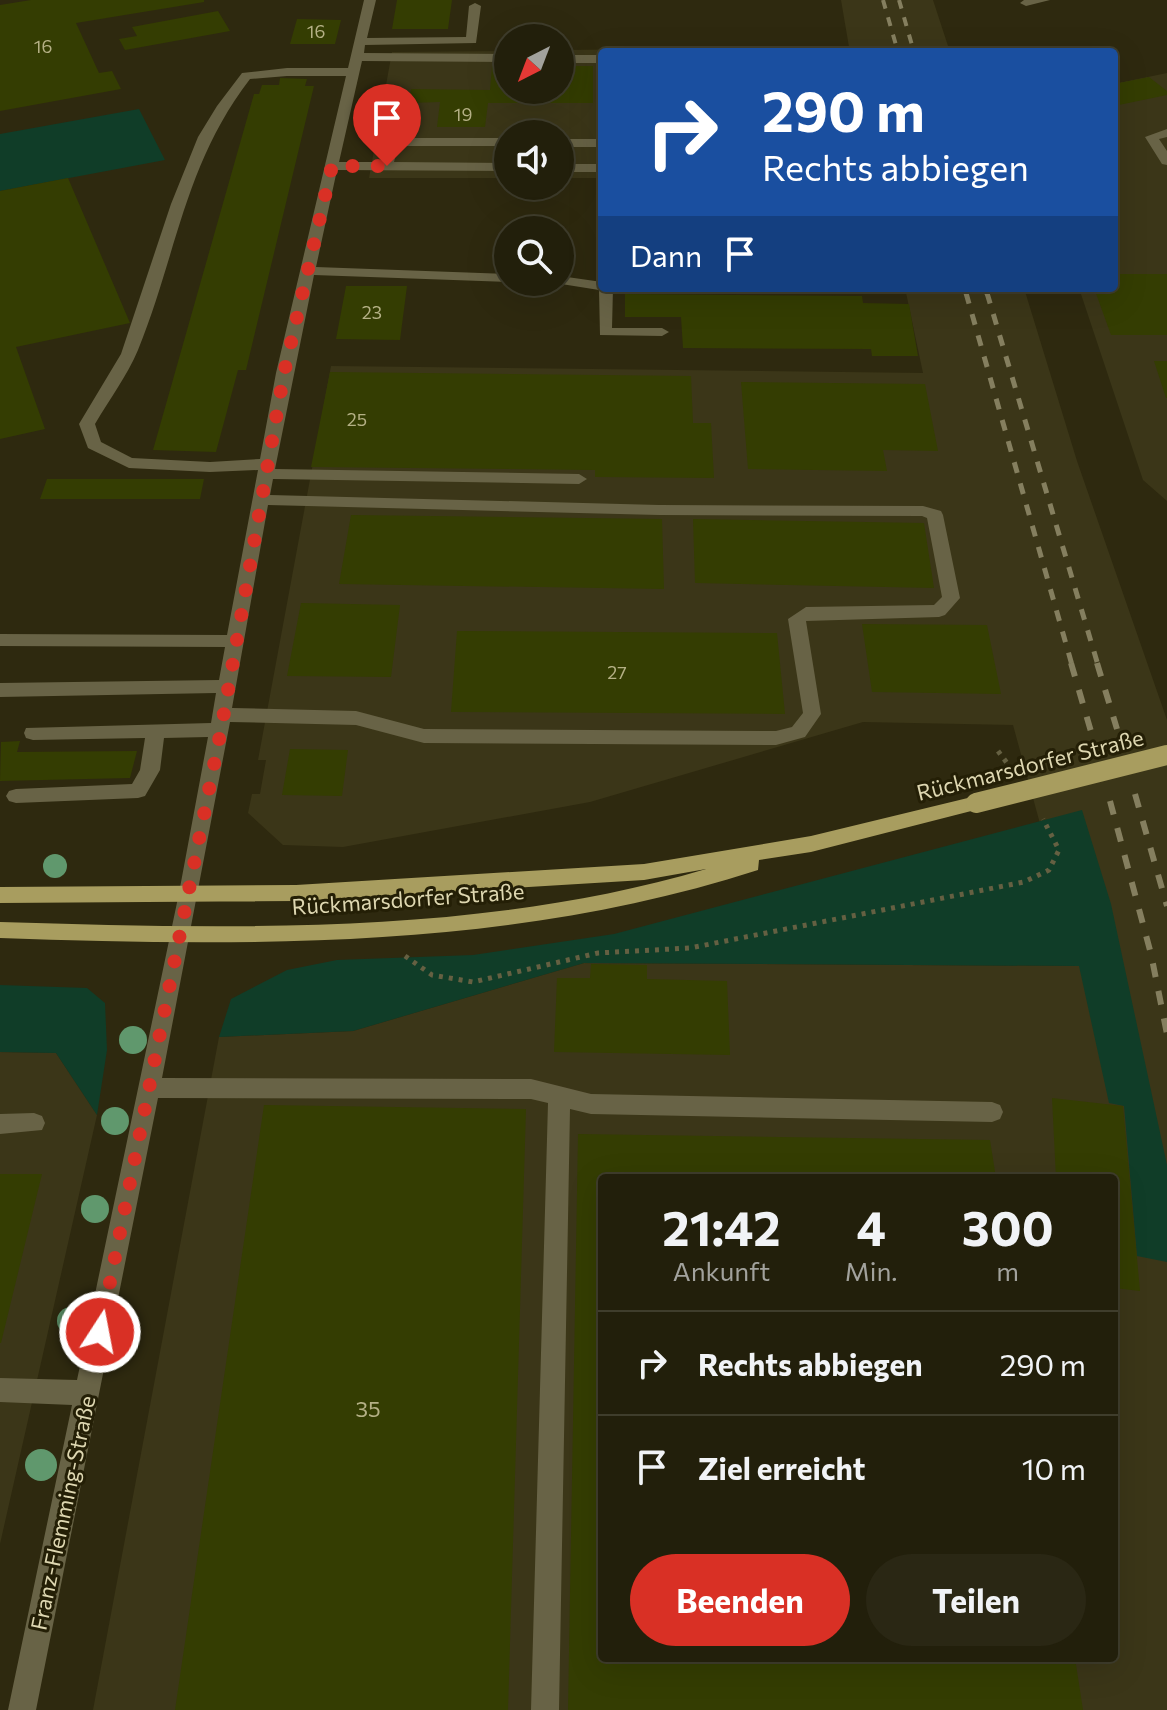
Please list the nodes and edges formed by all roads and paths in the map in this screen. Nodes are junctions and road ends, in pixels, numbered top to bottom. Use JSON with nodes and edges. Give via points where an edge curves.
{"nodes":[{"id":1,"x":370,"y":0,"type":"edge"},
{"id":2,"x":1044,"y":0,"type":"edge"},
{"id":3,"x":1026,"y":3,"type":"dead end"},
{"id":4,"x":475,"y":6,"type":"dead end"},
{"id":5,"x":357,"y":57,"type":"junction"},
{"id":6,"x":494,"y":58,"type":"edge"},
{"id":7,"x":574,"y":59,"type":"edge"},
{"id":8,"x":598,"y":59,"type":"edge"},
{"id":9,"x":1167,"y":133,"type":"edge"},
{"id":10,"x":494,"y":142,"type":"edge"},
{"id":11,"x":574,"y":143,"type":"edge"},
{"id":12,"x":598,"y":143,"type":"edge"},
{"id":13,"x":1167,"y":161,"type":"edge"},
{"id":14,"x":332,"y":166,"type":"junction"},
{"id":15,"x":387,"y":166,"type":"junction"},
{"id":16,"x":494,"y":167,"type":"edge"},
{"id":17,"x":574,"y":168,"type":"edge"},
{"id":18,"x":598,"y":168,"type":"edge"},
{"id":19,"x":308,"y":271,"type":"junction"},
{"id":20,"x":494,"y":278,"type":"edge"},
{"id":21,"x":574,"y":282,"type":"edge"},
{"id":22,"x":598,"y":286,"type":"edge"},
{"id":23,"x":604,"y":292,"type":"edge"},
{"id":24,"x":662,"y":332,"type":"dead end"},
{"id":25,"x":267,"y":469,"type":"junction"},
{"id":26,"x":579,"y":479,"type":"dead end"},
{"id":27,"x":262,"y":500,"type":"junction"},
{"id":28,"x":0,"y":640,"type":"edge"},
{"id":29,"x":237,"y":641,"type":"junction"},
{"id":30,"x":229,"y":686,"type":"junction"},
{"id":31,"x":0,"y":690,"type":"edge"},
{"id":32,"x":222,"y":722,"type":"junction"},
{"id":33,"x":156,"y":730,"type":"junction"},
{"id":34,"x":33,"y":733,"type":"dead end"},
{"id":35,"x":998,"y":751,"type":"dead end"},
{"id":36,"x":1167,"y":755,"type":"edge"},
{"id":37,"x":1014,"y":775,"type":"dead end"},
{"id":38,"x":16,"y":796,"type":"dead end"},
{"id":39,"x":1038,"y":810,"type":"dead end"},
{"id":40,"x":811,"y":844,"type":"junction"},
{"id":41,"x":189,"y":893,"type":"junction"},
{"id":42,"x":0,"y":895,"type":"edge"},
{"id":43,"x":406,"y":927,"type":"junction"},
{"id":44,"x":0,"y":930,"type":"edge"},
{"id":45,"x":181,"y":932,"type":"junction"},
{"id":46,"x":150,"y":1088,"type":"junction"},
{"id":47,"x":559,"y":1096,"type":"junction"},
{"id":48,"x":992,"y":1112,"type":"dead end"},
{"id":49,"x":34,"y":1123,"type":"dead end"},
{"id":50,"x":0,"y":1124,"type":"edge"},
{"id":51,"x":0,"y":1391,"type":"edge"},
{"id":52,"x":88,"y":1393,"type":"junction"},
{"id":53,"x":22,"y":1710,"type":"edge"},
{"id":54,"x":545,"y":1710,"type":"edge"}],
"edges":[{"from":1,"to":5,"type":"street","name":"Franz-Flemming-Straße"},
{"from":2,"to":3,"type":"street"},
{"from":4,"to":5,"type":"street","via":[[472,40]]},
{"from":5,"to":6,"type":"street"},
{"from":5,"to":14,"type":"street","name":"Franz-Flemming-Straße"},
{"from":5,"to":25,"type":"street","via":[[246,76],[225,100],[173,211],[133,346],[87,424],[94,445],[129,463]]},
{"from":7,"to":8,"type":"street"},
{"from":9,"to":13,"type":"street","via":[[1151,137]]},
{"from":10,"to":15,"type":"street","via":[[392,142]]},
{"from":11,"to":12,"type":"street"},
{"from":14,"to":15,"type":"street"},
{"from":14,"to":19,"type":"street","name":"Franz-Flemming-Straße"},
{"from":15,"to":16,"type":"street"},
{"from":17,"to":18,"type":"street"},
{"from":19,"to":20,"type":"street"},
{"from":19,"to":25,"type":"street","name":"Franz-Flemming-Straße"},
{"from":21,"to":22,"type":"street"},
{"from":23,"to":24,"type":"street","via":[[605,332]]},
{"from":25,"to":26,"type":"street"},
{"from":25,"to":27,"type":"street","name":"Franz-Flemming-Straße"},
{"from":27,"to":29,"type":"street","name":"Franz-Flemming-Straße"},
{"from":27,"to":32,"type":"street","via":[[923,511],[935,515],[951,598],[939,611],[806,613],[797,619],[812,714],[798,732],[776,738],[424,736],[356,718]]},
{"from":28,"to":29,"type":"street"},
{"from":29,"to":30,"type":"street","name":"Franz-Flemming-Straße"},
{"from":30,"to":31,"type":"street"},
{"from":30,"to":32,"type":"street","name":"Franz-Flemming-Straße"},
{"from":32,"to":33,"type":"street"},
{"from":32,"to":41,"type":"street","name":"Franz-Flemming-Straße"},
{"from":33,"to":34,"type":"street"},
{"from":33,"to":38,"type":"street","via":[[150,770],[138,791]]},
{"from":35,"to":37,"type":"path"},
{"from":36,"to":40,"type":"main road","name":"Rückmarsdorfer Straße","bridge":true},
{"from":39,"to":43,"type":"path","via":[[1059,850],[1049,870],[1024,882],[690,948],[598,953],[473,982],[432,975],[405,959]]},
{"from":40,"to":41,"type":"main road","name":"Rückmarsdorfer Straße","via":[[644,872],[296,893]]},
{"from":40,"to":43,"type":"main road","name":"Rückmarsdorfer Straße","via":[[630,897],[527,915]]},
{"from":41,"to":42,"type":"main road","name":"Rückmarsdorfer Straße"},
{"from":41,"to":45,"type":"street","name":"Franz-Flemming-Straße"},
{"from":43,"to":45,"type":"main road","name":"Rückmarsdorfer Straße"},
{"from":44,"to":45,"type":"main road","name":"Rückmarsdorfer Straße"},
{"from":45,"to":46,"type":"street","name":"Franz-Flemming-Straße"},
{"from":46,"to":47,"type":"street","via":[[531,1089]]},
{"from":46,"to":52,"type":"street","name":"Franz-Flemming-Straße"},
{"from":47,"to":48,"type":"street","via":[[591,1104]]},
{"from":47,"to":54,"type":"street"},
{"from":49,"to":50,"type":"street"},
{"from":51,"to":52,"type":"street"},
{"from":52,"to":53,"type":"street","name":"Franz-Flemming-Straße"}]}
